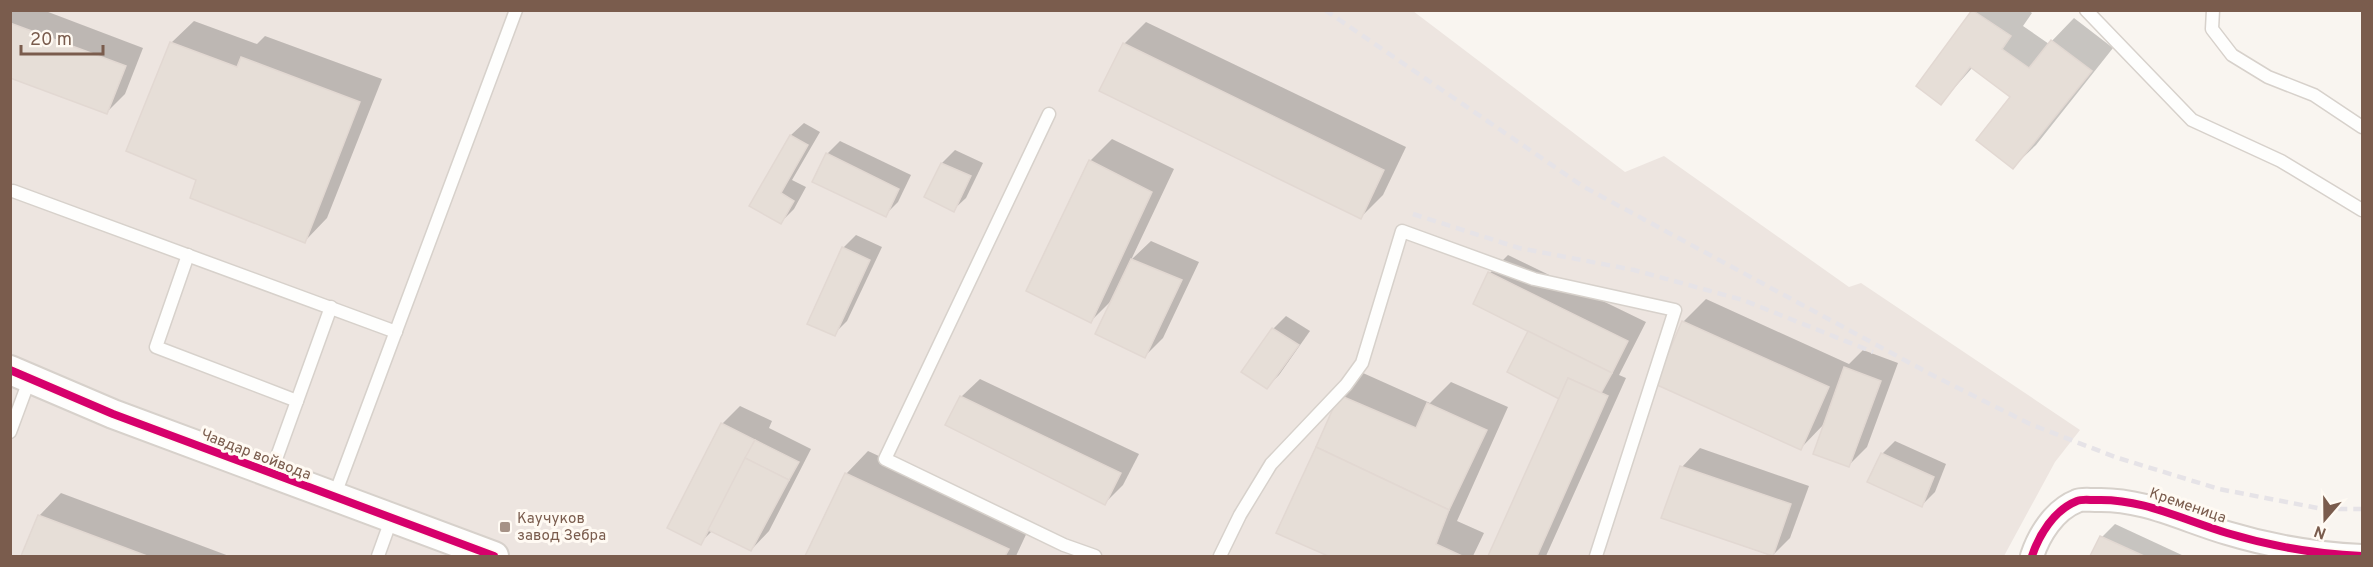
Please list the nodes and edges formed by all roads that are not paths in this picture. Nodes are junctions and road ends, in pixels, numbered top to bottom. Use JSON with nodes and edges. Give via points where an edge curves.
{"nodes":[{"id":1,"x":516,"y":10,"type":"edge"},
{"id":2,"x":2086,"y":10,"type":"edge"},
{"id":3,"x":2212,"y":10,"type":"edge"},
{"id":4,"x":1049,"y":114,"type":"dead end"},
{"id":5,"x":2362,"y":127,"type":"edge"},
{"id":6,"x":13,"y":191,"type":"dead end"},
{"id":7,"x":2362,"y":210,"type":"edge"},
{"id":8,"x":188,"y":255,"type":"junction"},
{"id":9,"x":331,"y":307,"type":"junction"},
{"id":10,"x":396,"y":332,"type":"junction"},
{"id":11,"x":20,"y":374,"type":"edge"},
{"id":12,"x":297,"y":401,"type":"junction"},
{"id":13,"x":10,"y":432,"type":"edge"},
{"id":14,"x":271,"y":474,"type":"junction"},
{"id":15,"x":333,"y":499,"type":"junction"},
{"id":16,"x":391,"y":520,"type":"junction"},
{"id":17,"x":378,"y":556,"type":"edge"},
{"id":18,"x":494,"y":556,"type":"edge"},
{"id":19,"x":1095,"y":556,"type":"edge"},
{"id":20,"x":1220,"y":556,"type":"edge"},
{"id":21,"x":1596,"y":556,"type":"edge"},
{"id":22,"x":2032,"y":556,"type":"edge"},
{"id":23,"x":2362,"y":556,"type":"edge"}],
"edges":[{"from":1,"to":10,"type":"lane"},
{"from":2,"to":7,"type":"lane","via":[[2192,120],[2281,161]]},
{"from":3,"to":5,"type":"lane","via":[[2212,29],[2232,55],[2268,77],[2314,95]]},
{"from":4,"to":19,"type":"lane","via":[[885,459],[1064,545]]},
{"from":6,"to":8,"type":"lane"},
{"from":8,"to":9,"type":"lane"},
{"from":8,"to":12,"type":"lane","via":[[156,347]]},
{"from":9,"to":10,"type":"lane"},
{"from":9,"to":12,"type":"lane"},
{"from":10,"to":15,"type":"lane"},
{"from":11,"to":13,"type":"lane"},
{"from":11,"to":14,"type":"street","name":"Чавдар войвода"},
{"from":12,"to":14,"type":"lane"},
{"from":14,"to":15,"type":"street","name":"Чавдар войвода"},
{"from":15,"to":16,"type":"street","name":"Чавдар войвода"},
{"from":16,"to":17,"type":"lane"},
{"from":16,"to":18,"type":"street","name":"Чавдар войвода"},
{"from":20,"to":21,"type":"lane","via":[[1271,464],[1362,363],[1402,231],[1534,279],[1675,310]]},
{"from":22,"to":23,"type":"street","name":"Кременица","via":[[2053,517],[2077,500],[2106,499],[2139,503],[2228,533],[2294,548]]}]}
